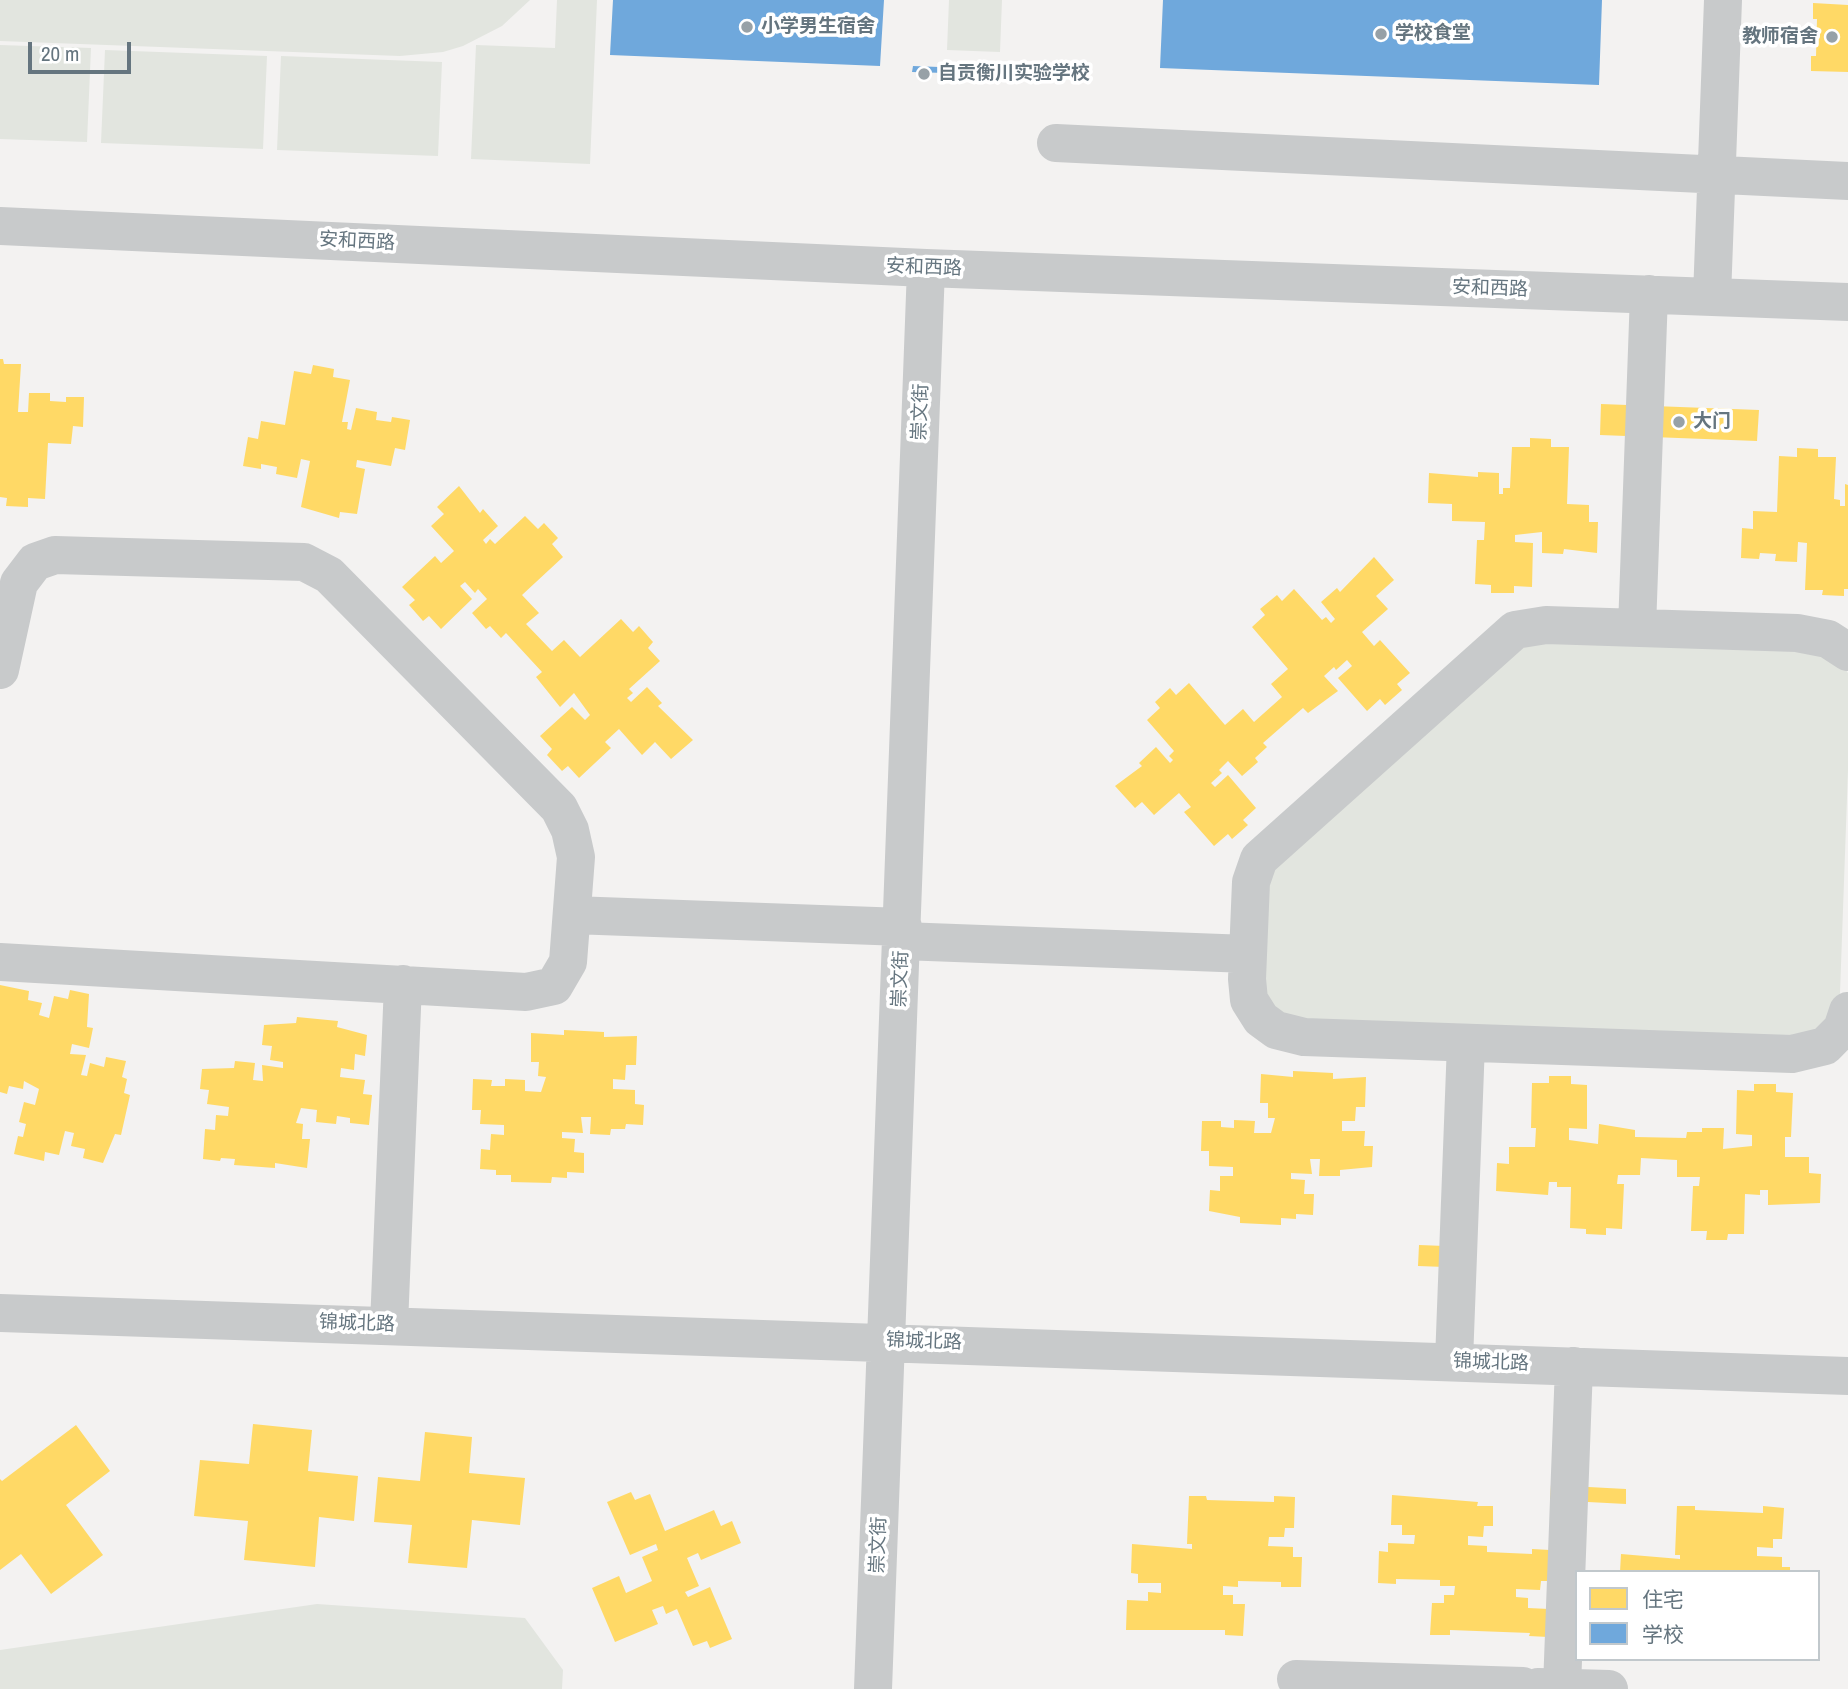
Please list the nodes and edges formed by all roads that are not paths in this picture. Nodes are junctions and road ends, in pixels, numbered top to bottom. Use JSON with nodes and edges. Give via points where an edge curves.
{"nodes":[{"id":1,"x":1723,"y":0,"type":"edge"},
{"id":2,"x":1056,"y":143,"type":"dead end"},
{"id":3,"x":1716,"y":177,"type":"junction"},
{"id":4,"x":1848,"y":181,"type":"edge"},
{"id":5,"x":0,"y":226,"type":"edge"},
{"id":6,"x":926,"y":268,"type":"junction"},
{"id":7,"x":1649,"y":295,"type":"junction"},
{"id":8,"x":1712,"y":297,"type":"junction"},
{"id":9,"x":1848,"y":302,"type":"edge"},
{"id":10,"x":1637,"y":628,"type":"junction"},
{"id":11,"x":1848,"y":652,"type":"edge"},
{"id":12,"x":0,"y":670,"type":"edge"},
{"id":13,"x":572,"y":915,"type":"junction"},
{"id":14,"x":902,"y":934,"type":"junction"},
{"id":15,"x":1248,"y":954,"type":"junction"},
{"id":16,"x":0,"y":962,"type":"edge"},
{"id":17,"x":403,"y":984,"type":"junction"},
{"id":18,"x":1848,"y":1011,"type":"edge"},
{"id":19,"x":1466,"y":1043,"type":"junction"},
{"id":20,"x":0,"y":1312,"type":"edge"},
{"id":21,"x":388,"y":1325,"type":"junction"},
{"id":22,"x":888,"y":1341,"type":"junction"},
{"id":23,"x":1454,"y":1361,"type":"junction"},
{"id":24,"x":1574,"y":1366,"type":"junction"},
{"id":25,"x":1848,"y":1376,"type":"edge"},
{"id":26,"x":1296,"y":1679,"type":"dead end"},
{"id":27,"x":1416,"y":1686,"type":"edge"},
{"id":28,"x":1562,"y":1687,"type":"edge"},
{"id":29,"x":1520,"y":1688,"type":"edge"},
{"id":30,"x":873,"y":1689,"type":"edge"},
{"id":31,"x":1609,"y":1689,"type":"edge"}],
"edges":[{"from":1,"to":3,"type":"street"},
{"from":2,"to":3,"type":"street"},
{"from":3,"to":4,"type":"street"},
{"from":3,"to":8,"type":"street"},
{"from":5,"to":6,"type":"street","name":"安和西路"},
{"from":6,"to":7,"type":"street","name":"安和西路"},
{"from":6,"to":14,"type":"street","name":"崇文街"},
{"from":7,"to":8,"type":"street","name":"安和西路"},
{"from":7,"to":10,"type":"street"},
{"from":8,"to":9,"type":"street","name":"安和西路"},
{"from":10,"to":11,"type":"street","via":[[1816,635]]},
{"from":10,"to":15,"type":"street","via":[[1535,625],[1514,630],[1264,852],[1251,882]]},
{"from":12,"to":13,"type":"street","via":[[19,583],[35,562],[55,555],[304,562],[329,575],[559,808],[576,857]]},
{"from":13,"to":14,"type":"street"},
{"from":13,"to":17,"type":"street","via":[[568,962],[554,986],[526,992]]},
{"from":14,"to":15,"type":"street"},
{"from":14,"to":22,"type":"street","name":"崇文街"},
{"from":15,"to":19,"type":"street","via":[[1249,1000],[1261,1019],[1276,1030],[1304,1037]]},
{"from":16,"to":17,"type":"street"},
{"from":17,"to":21,"type":"street"},
{"from":18,"to":19,"type":"street","via":[[1842,1029],[1825,1046],[1804,1054]]},
{"from":19,"to":23,"type":"street"},
{"from":20,"to":21,"type":"street","name":"锦城北路"},
{"from":21,"to":22,"type":"street","name":"锦城北路"},
{"from":22,"to":23,"type":"street","name":"锦城北路"},
{"from":22,"to":30,"type":"street","name":"崇文街"},
{"from":23,"to":24,"type":"street","name":"锦城北路"},
{"from":24,"to":25,"type":"street","name":"锦城北路"},
{"from":24,"to":28,"type":"street"},
{"from":26,"to":27,"type":"street"},
{"from":27,"to":29,"type":"street"},
{"from":28,"to":29,"type":"street"},
{"from":28,"to":31,"type":"street"}]}
